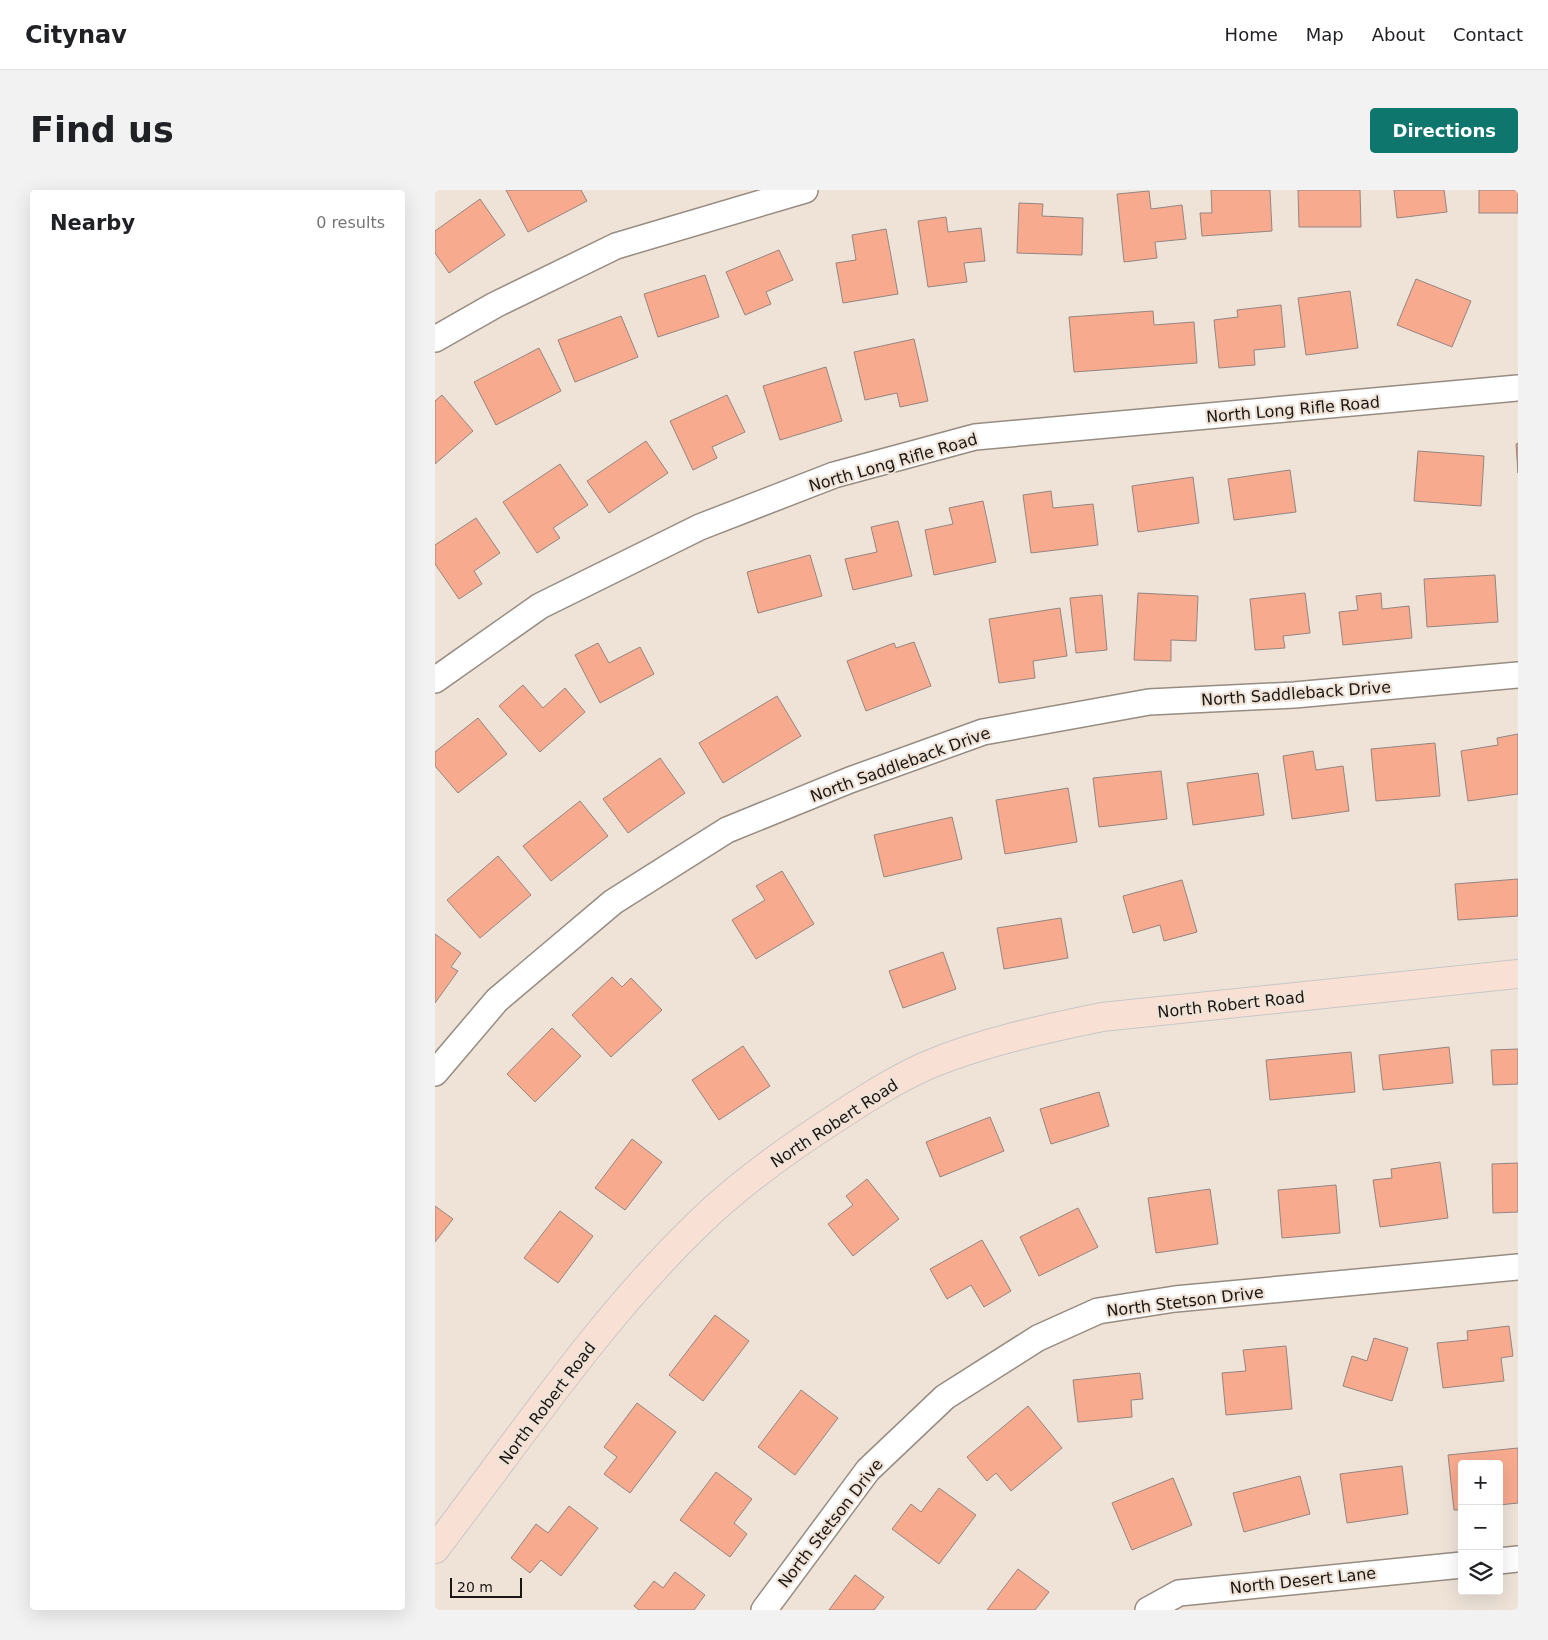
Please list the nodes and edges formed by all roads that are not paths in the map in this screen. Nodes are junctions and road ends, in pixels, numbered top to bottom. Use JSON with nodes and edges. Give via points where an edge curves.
{"nodes":[{"id":1,"x":805,"y":190,"type":"edge"},
{"id":2,"x":435,"y":340,"type":"edge"},
{"id":3,"x":1518,"y":388,"type":"edge"},
{"id":4,"x":1518,"y":675,"type":"edge"},
{"id":5,"x":435,"y":680,"type":"edge"},
{"id":6,"x":1518,"y":974,"type":"edge"},
{"id":7,"x":435,"y":1072,"type":"edge"},
{"id":8,"x":1518,"y":1267,"type":"edge"},
{"id":9,"x":435,"y":1549,"type":"edge"},
{"id":10,"x":1518,"y":1559,"type":"edge"},
{"id":11,"x":1503,"y":1561,"type":"edge"},
{"id":12,"x":1458,"y":1565,"type":"edge"},
{"id":13,"x":763,"y":1610,"type":"edge"},
{"id":14,"x":1148,"y":1610,"type":"edge"}],
"edges":[{"from":1,"to":2,"type":"street","via":[[615,246],[495,305]]},
{"from":3,"to":5,"type":"street","name":"North Long Rifle Road","via":[[975,437],[834,475],[700,527],[540,606]]},
{"from":4,"to":7,"type":"street","name":"North Saddleback Drive","via":[[1294,695],[1149,702],[983,732],[850,780],[727,830],[613,902],[497,1000]]},
{"from":6,"to":9,"type":"main road","name":"North Robert Road","via":[[1102,1017],[982,1047],[928,1066],[866,1098],[753,1176],[699,1223],[596,1338]]},
{"from":8,"to":13,"type":"street","name":"North Stetson Drive","via":[[1175,1299],[1098,1311],[1038,1338],[945,1397],[868,1470]]},
{"from":10,"to":11,"type":"street"},
{"from":12,"to":14,"type":"street","name":"North Desert Lane","via":[[1179,1593]]}]}
